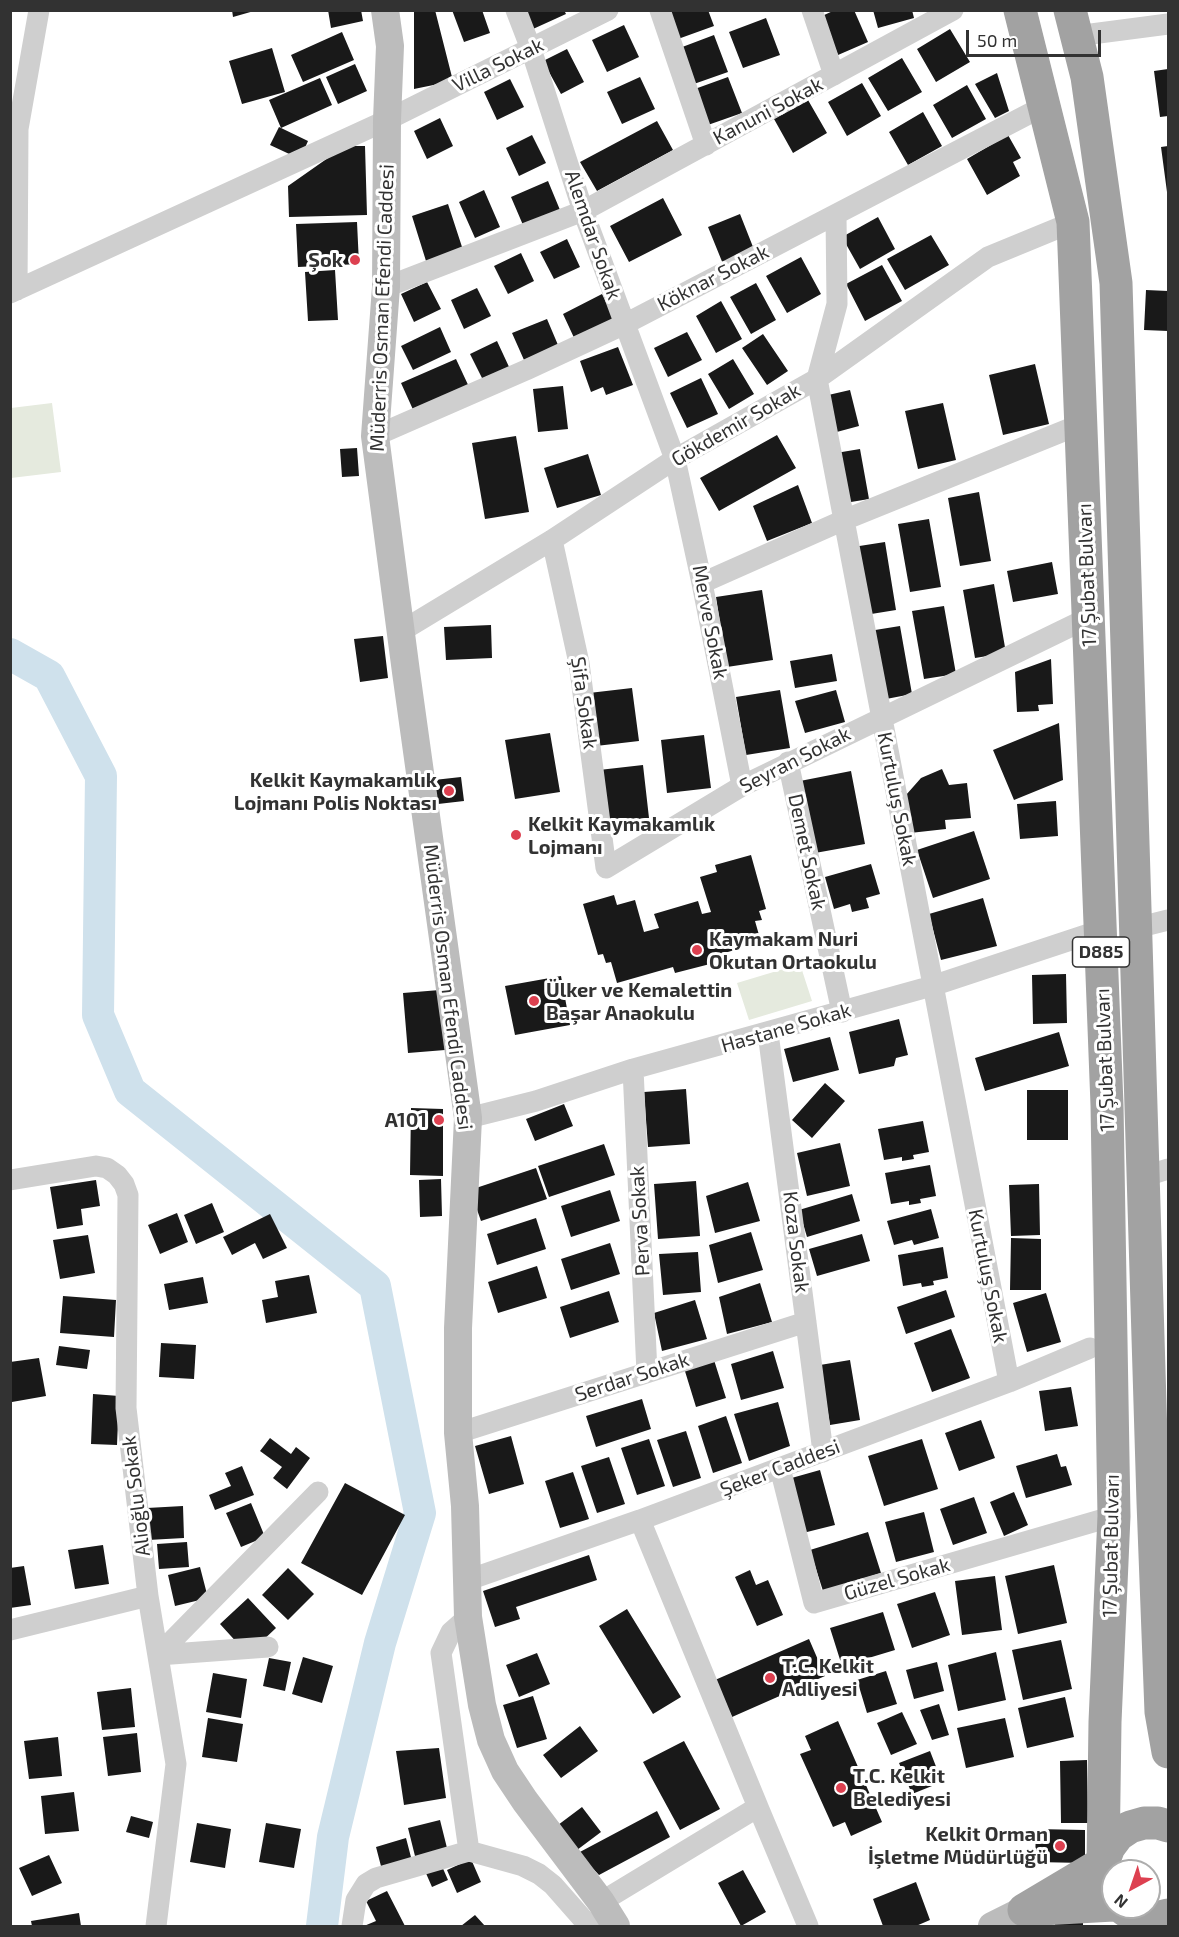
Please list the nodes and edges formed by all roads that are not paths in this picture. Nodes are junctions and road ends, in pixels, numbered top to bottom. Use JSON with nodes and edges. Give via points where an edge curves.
{"nodes":[{"id":1,"x":39,"y":10,"type":"edge"},
{"id":2,"x":516,"y":10,"type":"edge"},
{"id":3,"x":608,"y":10,"type":"edge"},
{"id":4,"x":660,"y":10,"type":"edge"},
{"id":5,"x":812,"y":10,"type":"edge"},
{"id":6,"x":1020,"y":10,"type":"edge"},
{"id":7,"x":390,"y":13,"type":"edge"},
{"id":8,"x":943,"y":13,"type":"edge"},
{"id":9,"x":1073,"y":23,"type":"edge"},
{"id":10,"x":1168,"y":24,"type":"edge"},
{"id":11,"x":531,"y":48,"type":"junction"},
{"id":12,"x":834,"y":75,"type":"junction"},
{"id":13,"x":1044,"y":106,"type":"junction"},
{"id":14,"x":387,"y":120,"type":"junction"},
{"id":15,"x":706,"y":145,"type":"junction"},
{"id":16,"x":583,"y":211,"type":"junction"},
{"id":17,"x":836,"y":214,"type":"junction"},
{"id":18,"x":1073,"y":222,"type":"junction"},
{"id":19,"x":386,"y":287,"type":"junction"},
{"id":20,"x":14,"y":292,"type":"edge"},
{"id":21,"x":625,"y":324,"type":"junction"},
{"id":22,"x":817,"y":379,"type":"junction"},
{"id":23,"x":1081,"y":424,"type":"junction"},
{"id":24,"x":375,"y":436,"type":"junction"},
{"id":25,"x":675,"y":459,"type":"junction"},
{"id":26,"x":844,"y":520,"type":"junction"},
{"id":27,"x":552,"y":540,"type":"junction"},
{"id":28,"x":702,"y":583,"type":"junction"},
{"id":29,"x":1088,"y":618,"type":"junction"},
{"id":30,"x":400,"y":632,"type":"junction"},
{"id":31,"x":881,"y":717,"type":"junction"},
{"id":32,"x":788,"y":762,"type":"junction"},
{"id":33,"x":742,"y":786,"type":"junction"},
{"id":34,"x":606,"y":868,"type":"joint"},
{"id":35,"x":1168,"y":920,"type":"edge"},
{"id":36,"x":1136,"y":928,"type":"junction"},
{"id":37,"x":1101,"y":930,"type":"junction"},
{"id":38,"x":933,"y":986,"type":"junction"},
{"id":39,"x":842,"y":1012,"type":"junction"},
{"id":40,"x":768,"y":1033,"type":"junction"},
{"id":41,"x":633,"y":1069,"type":"junction"},
{"id":42,"x":468,"y":1118,"type":"junction"},
{"id":43,"x":1156,"y":1173,"type":"edge"},
{"id":44,"x":10,"y":1180,"type":"edge"},
{"id":45,"x":806,"y":1322,"type":"junction"},
{"id":46,"x":1158,"y":1337,"type":"edge"},
{"id":47,"x":1090,"y":1348,"type":"dead end"},
{"id":48,"x":647,"y":1372,"type":"junction"},
{"id":49,"x":1009,"y":1382,"type":"junction"},
{"id":50,"x":458,"y":1433,"type":"junction"},
{"id":51,"x":823,"y":1452,"type":"junction"},
{"id":52,"x":780,"y":1468,"type":"junction"},
{"id":53,"x":318,"y":1492,"type":"dead end"},
{"id":54,"x":1161,"y":1500,"type":"edge"},
{"id":55,"x":1114,"y":1516,"type":"junction"},
{"id":56,"x":640,"y":1520,"type":"junction"},
{"id":57,"x":468,"y":1580,"type":"junction"},
{"id":58,"x":148,"y":1596,"type":"junction"},
{"id":59,"x":468,"y":1617,"type":"junction"},
{"id":60,"x":10,"y":1630,"type":"edge"},
{"id":61,"x":268,"y":1647,"type":"dead end"},
{"id":62,"x":158,"y":1655,"type":"junction"},
{"id":63,"x":1168,"y":1752,"type":"edge"},
{"id":64,"x":758,"y":1807,"type":"junction"},
{"id":65,"x":1168,"y":1826,"type":"edge"},
{"id":66,"x":469,"y":1851,"type":"junction"},
{"id":67,"x":1103,"y":1859,"type":"edge"},
{"id":68,"x":1105,"y":1859,"type":"edge"},
{"id":69,"x":1101,"y":1864,"type":"edge"},
{"id":70,"x":1101,"y":1907,"type":"edge"},
{"id":71,"x":595,"y":1914,"type":"edge"},
{"id":72,"x":1025,"y":1918,"type":"edge"},
{"id":73,"x":156,"y":1926,"type":"edge"},
{"id":74,"x":352,"y":1926,"type":"edge"},
{"id":75,"x":616,"y":1926,"type":"edge"},
{"id":76,"x":808,"y":1926,"type":"edge"},
{"id":77,"x":992,"y":1926,"type":"edge"}],
"edges":[{"from":1,"to":20,"type":"street","via":[[18,129]]},
{"from":2,"to":11,"type":"street","name":"Alemdar Sokak"},
{"from":3,"to":11,"type":"street","name":"Villa Sokak"},
{"from":4,"to":15,"type":"street"},
{"from":5,"to":12,"type":"street"},
{"from":6,"to":13,"type":"highway","name":"17 Şubat Bulvarı","number":"D885"},
{"from":7,"to":14,"type":"main road","name":"Müderris Osman Efendi Caddesi"},
{"from":8,"to":12,"type":"street","name":"Kanuni Sokak"},
{"from":9,"to":10,"type":"street"},
{"from":9,"to":36,"type":"highway","name":"17 Şubat Bulvarı","number":"D885","via":[[1087,77],[1116,283]]},
{"from":11,"to":14,"type":"street","name":"Villa Sokak"},
{"from":11,"to":16,"type":"street","name":"Alemdar Sokak"},
{"from":12,"to":15,"type":"street","name":"Kanuni Sokak"},
{"from":13,"to":17,"type":"street","name":"Köknar Sokak"},
{"from":13,"to":18,"type":"highway","name":"17 Şubat Bulvarı","number":"D885"},
{"from":14,"to":19,"type":"main road","name":"Müderris Osman Efendi Caddesi"},
{"from":14,"to":20,"type":"street","name":"Villa Sokak"},
{"from":15,"to":16,"type":"street","name":"Kanuni Sokak"},
{"from":16,"to":19,"type":"street","name":"Kanuni Sokak"},
{"from":16,"to":21,"type":"street","name":"Alemdar Sokak"},
{"from":17,"to":21,"type":"street","name":"Köknar Sokak"},
{"from":17,"to":22,"type":"street","name":"Kurtuluş Sokak","via":[[837,304]]},
{"from":18,"to":22,"type":"street","name":"Gökdemir Sokak","via":[[988,257]]},
{"from":18,"to":23,"type":"highway","name":"17 Şubat Bulvarı","number":"D885"},
{"from":19,"to":24,"type":"main road","name":"Müderris Osman Efendi Caddesi"},
{"from":21,"to":24,"type":"street","name":"Köknar Sokak"},
{"from":21,"to":25,"type":"street","name":"Alemdar Sokak"},
{"from":22,"to":25,"type":"street","name":"Gökdemir Sokak"},
{"from":22,"to":26,"type":"street","name":"Kurtuluş Sokak"},
{"from":23,"to":26,"type":"street"},
{"from":23,"to":29,"type":"highway","name":"17 Şubat Bulvarı","number":"D885"},
{"from":24,"to":30,"type":"main road","name":"Müderris Osman Efendi Caddesi"},
{"from":25,"to":27,"type":"street","name":"Gökdemir Sokak"},
{"from":25,"to":28,"type":"street","name":"Merve Sokak"},
{"from":26,"to":28,"type":"street"},
{"from":26,"to":31,"type":"street","name":"Kurtuluş Sokak"},
{"from":27,"to":30,"type":"street","name":"Gökdemir Sokak"},
{"from":27,"to":34,"type":"street","name":"Şifa Sokak","via":[[579,663]]},
{"from":28,"to":33,"type":"street","name":"Merve Sokak"},
{"from":29,"to":31,"type":"street","name":"Seyran Sokak"},
{"from":29,"to":37,"type":"highway","name":"17 Şubat Bulvarı","number":"D885"},
{"from":30,"to":42,"type":"main road","name":"Müderris Osman Efendi Caddesi"},
{"from":31,"to":32,"type":"street","name":"Seyran Sokak"},
{"from":31,"to":38,"type":"street","name":"Kurtuluş Sokak"},
{"from":32,"to":33,"type":"street","name":"Seyran Sokak"},
{"from":32,"to":39,"type":"street","name":"Demet Sokak"},
{"from":33,"to":34,"type":"street","name":"Seyran Sokak"},
{"from":35,"to":36,"type":"street"},
{"from":36,"to":43,"type":"highway","name":"17 Şubat Bulvarı","number":"D885"},
{"from":37,"to":38,"type":"street","name":"Hastane Sokak"},
{"from":37,"to":55,"type":"highway","name":"17 Şubat Bulvarı","number":"D885"},
{"from":38,"to":39,"type":"street","name":"Hastane Sokak"},
{"from":38,"to":49,"type":"street","name":"Kurtuluş Sokak"},
{"from":39,"to":40,"type":"street","name":"Hastane Sokak"},
{"from":40,"to":41,"type":"street","name":"Hastane Sokak"},
{"from":40,"to":45,"type":"street","name":"Koza Sokak"},
{"from":41,"to":42,"type":"street","name":"Hastane Sokak","via":[[536,1101]]},
{"from":41,"to":48,"type":"street","name":"Perva Sokak"},
{"from":42,"to":50,"type":"main road","name":"Müderris Osman Efendi Caddesi","via":[[458,1328]]},
{"from":43,"to":46,"type":"highway","name":"17 Şubat Bulvarı","number":"D885"},
{"from":44,"to":58,"type":"street","name":"Alioğlu Sokak","via":[[96,1166],[117,1175],[128,1195],[126,1408]]},
{"from":45,"to":48,"type":"street","name":"Serdar Sokak"},
{"from":45,"to":51,"type":"street","name":"Koza Sokak"},
{"from":46,"to":54,"type":"highway","name":"17 Şubat Bulvarı","number":"D885"},
{"from":47,"to":49,"type":"street","name":"Şeker Caddesi"},
{"from":48,"to":50,"type":"street","name":"Serdar Sokak"},
{"from":49,"to":51,"type":"street","name":"Şeker Caddesi"},
{"from":50,"to":57,"type":"main road","name":"Müderris Osman Efendi Caddesi"},
{"from":51,"to":52,"type":"street","name":"Şeker Caddesi"},
{"from":52,"to":55,"type":"street","name":"Güzel Sokak","via":[[814,1603]]},
{"from":52,"to":56,"type":"street","name":"Şeker Caddesi"},
{"from":53,"to":62,"type":"street"},
{"from":54,"to":63,"type":"highway","name":"17 Şubat Bulvarı","number":"D885","via":[[1161,1712]]},
{"from":55,"to":67,"type":"highway","name":"17 Şubat Bulvarı","number":"D885"},
{"from":56,"to":57,"type":"street","name":"Şeker Caddesi"},
{"from":56,"to":64,"type":"street"},
{"from":57,"to":59,"type":"main road","name":"Müderris Osman Efendi Caddesi"},
{"from":58,"to":60,"type":"street"},
{"from":58,"to":62,"type":"street","name":"Alioğlu Sokak"},
{"from":59,"to":66,"type":"street","via":[[451,1632],[441,1653]]},
{"from":59,"to":71,"type":"main road","name":"Müderris Osman Efendi Caddesi","via":[[482,1705],[505,1771]]},
{"from":61,"to":62,"type":"street"},
{"from":62,"to":73,"type":"street","name":"Alioğlu Sokak","via":[[176,1764]]},
{"from":64,"to":71,"type":"street"},
{"from":64,"to":76,"type":"street"},
{"from":65,"to":68,"type":"highway","via":[[1144,1823],[1131,1827],[1118,1835]]},
{"from":66,"to":71,"type":"street","via":[[524,1866]]},
{"from":66,"to":74,"type":"street","via":[[366,1884],[356,1900]]},
{"from":69,"to":72,"type":"highway"},
{"from":70,"to":72,"type":"highway"},
{"from":71,"to":75,"type":"main road","name":"Müderris Osman Efendi Caddesi"},
{"from":72,"to":77,"type":"main road"}]}
